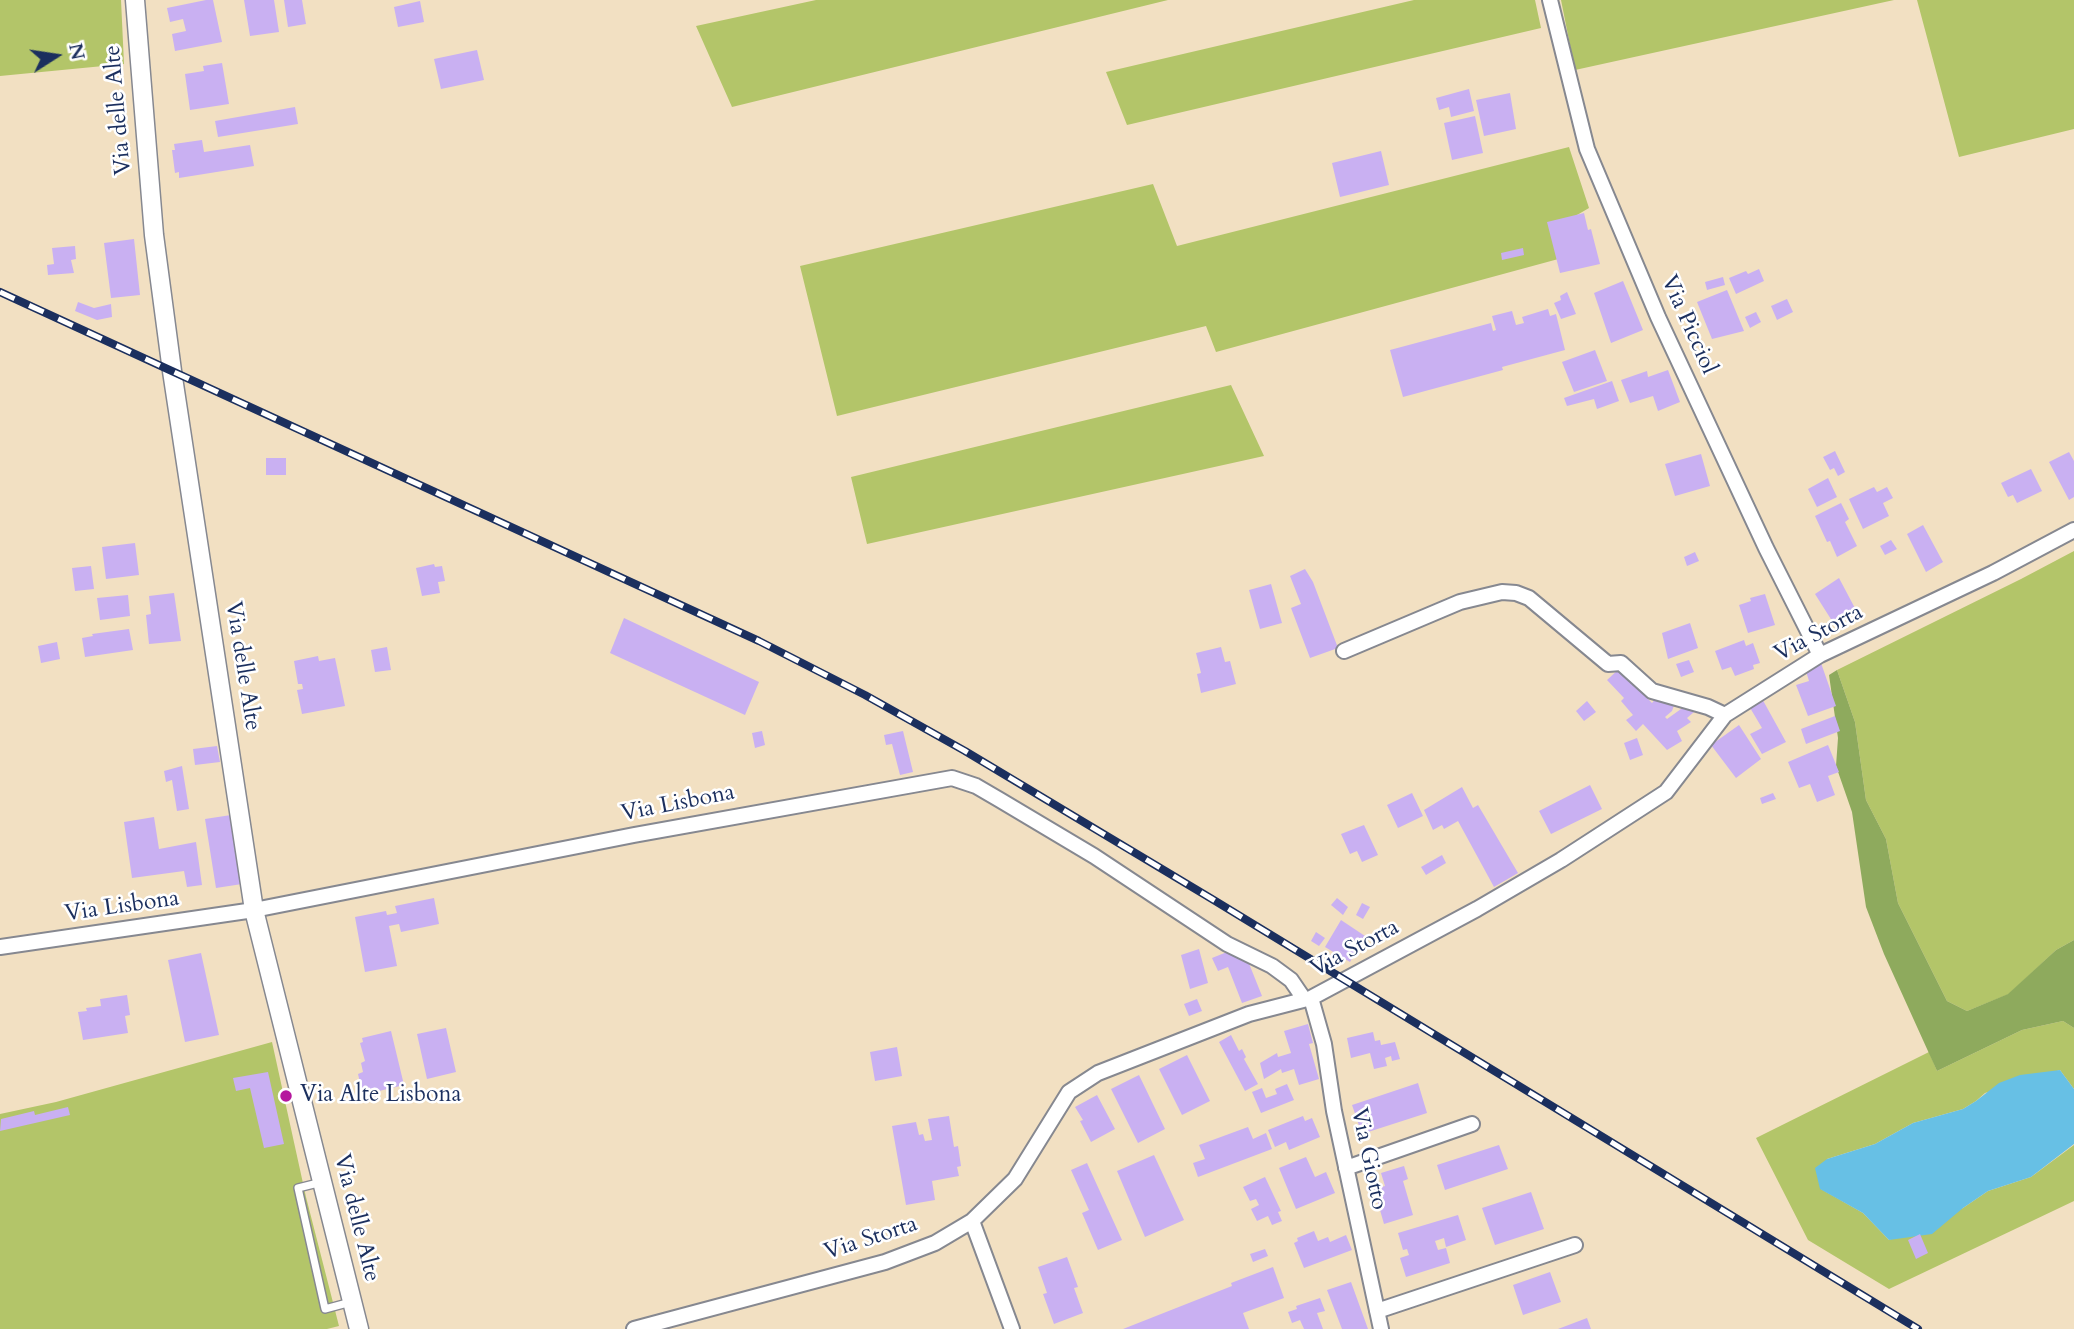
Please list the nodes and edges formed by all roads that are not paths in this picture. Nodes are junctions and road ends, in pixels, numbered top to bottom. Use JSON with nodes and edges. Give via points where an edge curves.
{"nodes":[{"id":1,"x":135,"y":0,"type":"edge"},
{"id":2,"x":1550,"y":0,"type":"edge"},
{"id":3,"x":2074,"y":530,"type":"edge"},
{"id":4,"x":1343,"y":651,"type":"dead end"},
{"id":5,"x":1820,"y":655,"type":"junction"},
{"id":6,"x":1725,"y":715,"type":"junction"},
{"id":7,"x":254,"y":910,"type":"junction"},
{"id":8,"x":0,"y":947,"type":"edge"},
{"id":9,"x":1308,"y":999,"type":"junction"},
{"id":10,"x":1472,"y":1124,"type":"dead end"},
{"id":11,"x":1346,"y":1168,"type":"junction"},
{"id":12,"x":322,"y":1182,"type":"junction"},
{"id":13,"x":972,"y":1221,"type":"junction"},
{"id":14,"x":1575,"y":1245,"type":"dead end"},
{"id":15,"x":352,"y":1302,"type":"junction"},
{"id":16,"x":1377,"y":1311,"type":"junction"},
{"id":17,"x":359,"y":1329,"type":"edge"},
{"id":18,"x":634,"y":1329,"type":"edge"},
{"id":19,"x":1012,"y":1329,"type":"edge"},
{"id":20,"x":1381,"y":1329,"type":"edge"}],
"edges":[{"from":1,"to":7,"type":"street","name":"Via delle Alte","via":[[154,235]]},
{"from":2,"to":5,"type":"street","name":"Via Picciol","via":[[1587,149],[1658,317]]},
{"from":3,"to":5,"type":"street","name":"Via Storta"},
{"from":4,"to":6,"type":"street","via":[[1460,602],[1516,593],[1529,598],[1608,664],[1622,663],[1652,691]]},
{"from":5,"to":6,"type":"street","name":"Via Storta"},
{"from":6,"to":9,"type":"street","name":"Via Storta","via":[[1666,792],[1537,874]]},
{"from":7,"to":8,"type":"street","name":"Via Lisbona"},
{"from":7,"to":9,"type":"street","name":"Via Lisbona","via":[[952,778],[1000,800],[1227,944],[1272,966]]},
{"from":7,"to":12,"type":"street","name":"Via delle Alte"},
{"from":9,"to":11,"type":"street","name":"Via Giotto","via":[[1322,1036]]},
{"from":9,"to":13,"type":"street","name":"Via Storta","via":[[1249,1014],[1167,1045],[1098,1073],[1069,1092],[1015,1179]]},
{"from":10,"to":11,"type":"street"},
{"from":11,"to":16,"type":"street","name":"Via Giotto"},
{"from":12,"to":15,"type":"street","name":"Via delle Alte"},
{"from":12,"to":15,"type":"lane","via":[[298,1188],[325,1309]]},
{"from":13,"to":18,"type":"street","name":"Via Storta","via":[[885,1262]]},
{"from":13,"to":19,"type":"street"},
{"from":14,"to":16,"type":"street"},
{"from":15,"to":17,"type":"street","name":"Via delle Alte"},
{"from":16,"to":20,"type":"street","name":"Via Giotto"}]}
